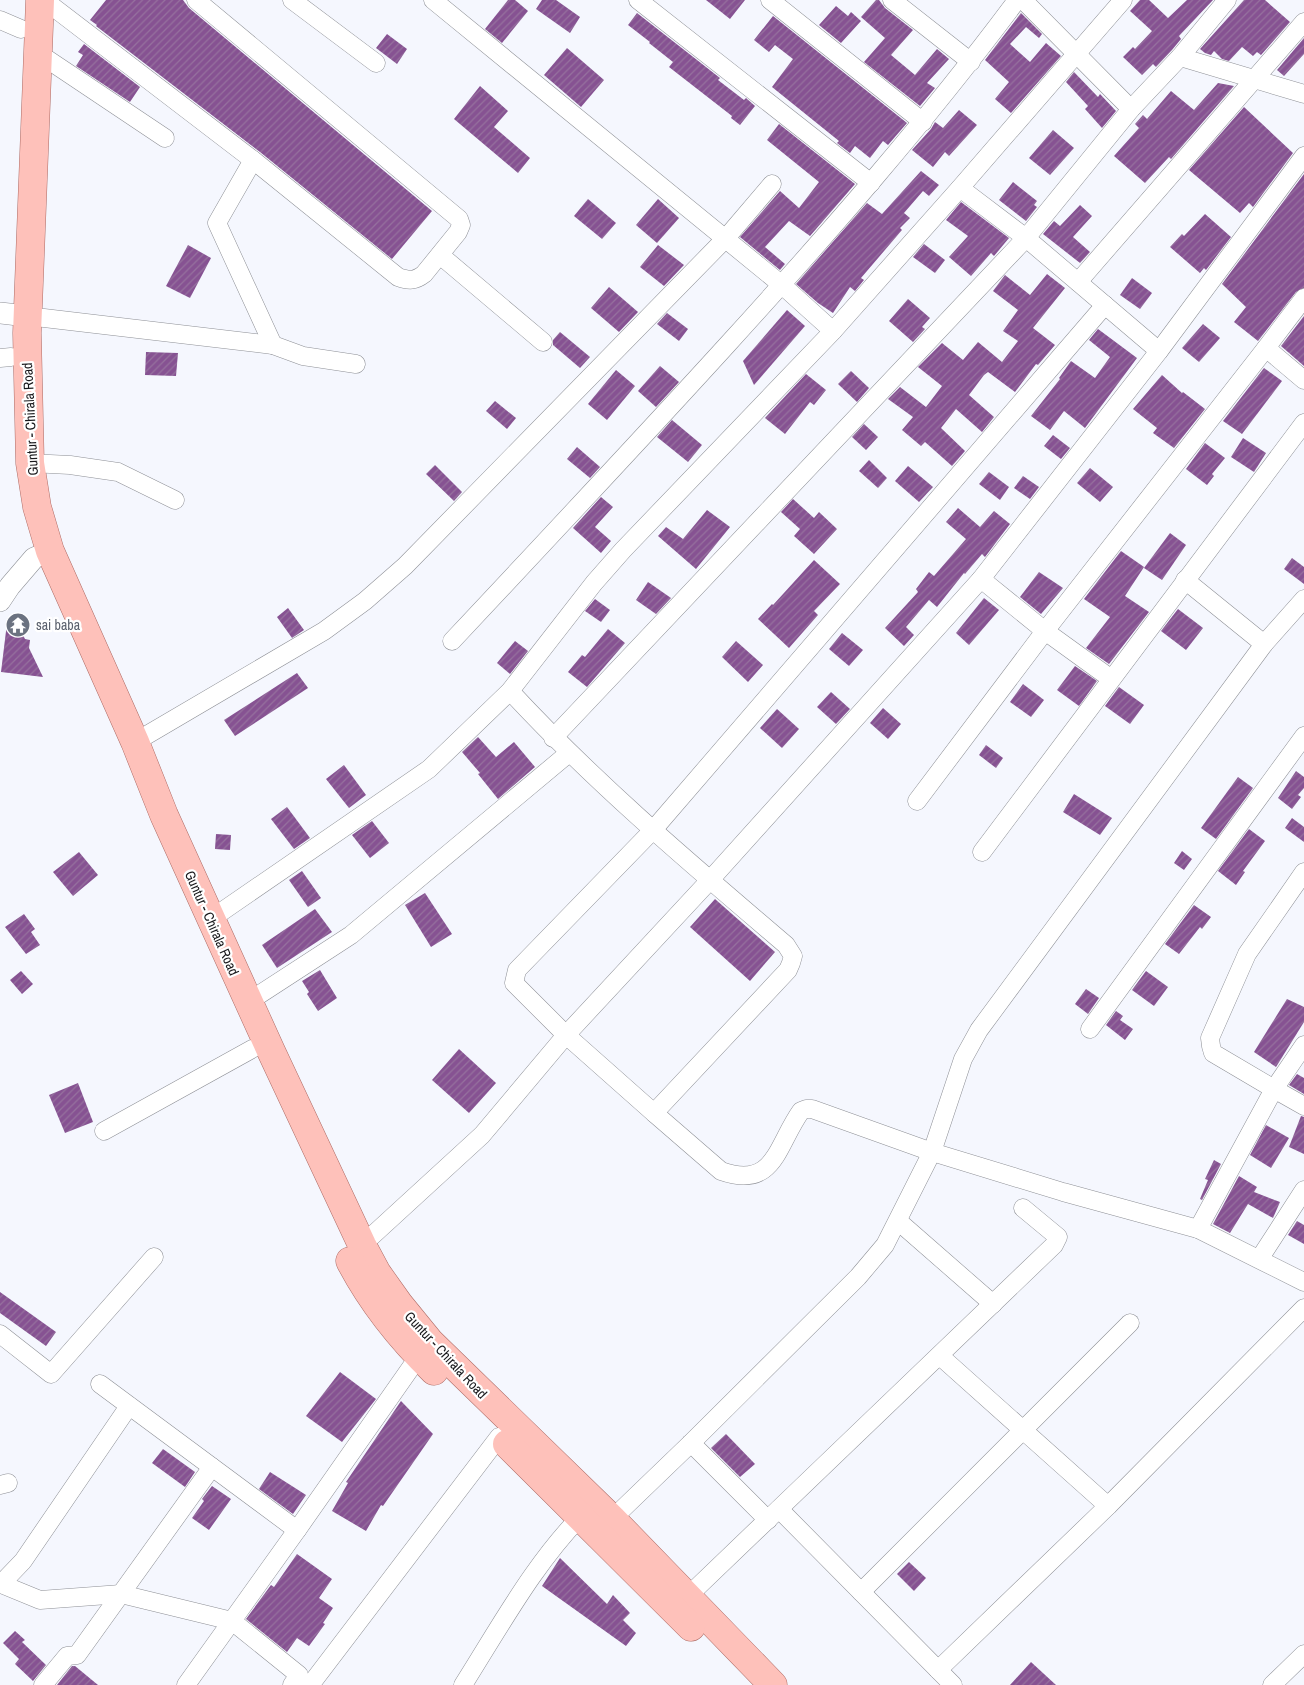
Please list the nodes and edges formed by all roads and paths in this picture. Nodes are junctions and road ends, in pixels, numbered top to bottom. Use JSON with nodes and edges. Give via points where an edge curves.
{"nodes":[{"id":1,"x":22,"y":0,"type":"edge"},
{"id":2,"x":40,"y":0,"type":"edge"},
{"id":3,"x":44,"y":0,"type":"edge"},
{"id":4,"x":196,"y":0,"type":"edge"},
{"id":5,"x":292,"y":0,"type":"edge"},
{"id":6,"x":433,"y":0,"type":"edge"},
{"id":7,"x":638,"y":0,"type":"edge"},
{"id":8,"x":770,"y":0,"type":"edge"},
{"id":9,"x":892,"y":0,"type":"edge"},
{"id":10,"x":1017,"y":0,"type":"edge"},
{"id":11,"x":1022,"y":0,"type":"edge"},
{"id":12,"x":1123,"y":0,"type":"edge"},
{"id":13,"x":1227,"y":0,"type":"edge"},
{"id":14,"x":1304,"y":22,"type":"edge"},
{"id":15,"x":10,"y":25,"type":"edge"},
{"id":16,"x":38,"y":52,"type":"junction"},
{"id":17,"x":1077,"y":53,"type":"junction"},
{"id":18,"x":1180,"y":57,"type":"junction"},
{"id":19,"x":971,"y":62,"type":"junction"},
{"id":20,"x":376,"y":64,"type":"dead end"},
{"id":21,"x":1254,"y":79,"type":"junction"},
{"id":22,"x":1304,"y":94,"type":"edge"},
{"id":23,"x":1131,"y":110,"type":"junction"},
{"id":24,"x":923,"y":122,"type":"junction"},
{"id":25,"x":165,"y":138,"type":"dead end"},
{"id":26,"x":1304,"y":156,"type":"edge"},
{"id":27,"x":253,"y":160,"type":"junction"},
{"id":28,"x":772,"y":184,"type":"dead end"},
{"id":29,"x":871,"y":184,"type":"junction"},
{"id":30,"x":960,"y":188,"type":"junction"},
{"id":31,"x":726,"y":238,"type":"junction"},
{"id":32,"x":1026,"y":238,"type":"junction"},
{"id":33,"x":440,"y":255,"type":"junction"},
{"id":34,"x":1078,"y":282,"type":"junction"},
{"id":35,"x":782,"y":285,"type":"junction"},
{"id":36,"x":1304,"y":298,"type":"edge"},
{"id":37,"x":1105,"y":305,"type":"junction"},
{"id":38,"x":13,"y":315,"type":"edge"},
{"id":39,"x":833,"y":331,"type":"junction"},
{"id":40,"x":543,"y":342,"type":"dead end"},
{"id":41,"x":273,"y":345,"type":"junction"},
{"id":42,"x":1266,"y":348,"type":"junction"},
{"id":43,"x":1159,"y":351,"type":"junction"},
{"id":44,"x":5,"y":357,"type":"edge"},
{"id":45,"x":356,"y":364,"type":"dead end"},
{"id":46,"x":1304,"y":380,"type":"edge"},
{"id":47,"x":1304,"y":422,"type":"edge"},
{"id":48,"x":30,"y":463,"type":"junction"},
{"id":49,"x":175,"y":500,"type":"dead end"},
{"id":50,"x":42,"y":554,"type":"junction"},
{"id":51,"x":982,"y":578,"type":"junction"},
{"id":52,"x":1185,"y":580,"type":"junction"},
{"id":53,"x":3,"y":595,"type":"edge"},
{"id":54,"x":1304,"y":600,"type":"edge"},
{"id":55,"x":1045,"y":631,"type":"junction"},
{"id":56,"x":452,"y":641,"type":"dead end"},
{"id":57,"x":1264,"y":644,"type":"junction"},
{"id":58,"x":1110,"y":678,"type":"junction"},
{"id":59,"x":510,"y":691,"type":"junction"},
{"id":60,"x":1304,"y":736,"type":"edge"},
{"id":61,"x":553,"y":738,"type":"junction"},
{"id":62,"x":135,"y":742,"type":"junction"},
{"id":63,"x":569,"y":753,"type":"junction"},
{"id":64,"x":917,"y":801,"type":"dead end"},
{"id":65,"x":652,"y":830,"type":"junction"},
{"id":66,"x":982,"y":852,"type":"dead end"},
{"id":67,"x":1304,"y":872,"type":"edge"},
{"id":68,"x":710,"y":880,"type":"junction"},
{"id":69,"x":211,"y":919,"type":"junction"},
{"id":70,"x":248,"y":1002,"type":"junction"},
{"id":71,"x":1090,"y":1029,"type":"dead end"},
{"id":72,"x":566,"y":1035,"type":"junction"},
{"id":73,"x":1304,"y":1045,"type":"edge"},
{"id":74,"x":252,"y":1049,"type":"junction"},
{"id":75,"x":1274,"y":1089,"type":"junction"},
{"id":76,"x":1304,"y":1106,"type":"edge"},
{"id":77,"x":654,"y":1113,"type":"junction"},
{"id":78,"x":104,"y":1131,"type":"dead end"},
{"id":79,"x":932,"y":1152,"type":"junction"},
{"id":80,"x":1304,"y":1190,"type":"edge"},
{"id":81,"x":1023,"y":1208,"type":"dead end"},
{"id":82,"x":898,"y":1221,"type":"junction"},
{"id":83,"x":1198,"y":1229,"type":"junction"},
{"id":84,"x":362,"y":1245,"type":"junction"},
{"id":85,"x":154,"y":1257,"type":"dead end"},
{"id":86,"x":1260,"y":1258,"type":"junction"},
{"id":87,"x":1304,"y":1282,"type":"edge"},
{"id":88,"x":993,"y":1304,"type":"junction"},
{"id":89,"x":1304,"y":1308,"type":"edge"},
{"id":90,"x":1130,"y":1322,"type":"dead end"},
{"id":91,"x":0,"y":1334,"type":"edge"},
{"id":92,"x":419,"y":1356,"type":"junction"},
{"id":93,"x":940,"y":1356,"type":"junction"},
{"id":94,"x":100,"y":1384,"type":"dead end"},
{"id":95,"x":129,"y":1406,"type":"junction"},
{"id":96,"x":1022,"y":1429,"type":"junction"},
{"id":97,"x":499,"y":1437,"type":"junction"},
{"id":98,"x":691,"y":1443,"type":"junction"},
{"id":99,"x":212,"y":1467,"type":"junction"},
{"id":100,"x":1108,"y":1506,"type":"junction"},
{"id":101,"x":596,"y":1513,"type":"junction"},
{"id":102,"x":774,"y":1514,"type":"junction"},
{"id":103,"x":297,"y":1530,"type":"junction"},
{"id":104,"x":861,"y":1592,"type":"junction"},
{"id":105,"x":121,"y":1594,"type":"junction"},
{"id":106,"x":687,"y":1597,"type":"junction"},
{"id":107,"x":232,"y":1621,"type":"junction"},
{"id":108,"x":1304,"y":1654,"type":"edge"},
{"id":109,"x":938,"y":1670,"type":"junction"},
{"id":110,"x":303,"y":1682,"type":"edge"},
{"id":111,"x":43,"y":1685,"type":"edge"},
{"id":112,"x":186,"y":1685,"type":"edge"},
{"id":113,"x":462,"y":1685,"type":"edge"},
{"id":114,"x":748,"y":1685,"type":"edge"},
{"id":115,"x":773,"y":1685,"type":"edge"},
{"id":116,"x":953,"y":1685,"type":"edge"},
{"id":117,"x":1272,"y":1685,"type":"edge"}],
"edges":[{"from":1,"to":15,"type":"main road","name":"Guntur - Chirala Road"},
{"from":2,"to":16,"type":"main road","name":"Guntur - Chirala Road"},
{"from":3,"to":27,"type":"street"},
{"from":4,"to":33,"type":"street","via":[[458,219],[461,225],[458,232]]},
{"from":5,"to":20,"type":"street"},
{"from":6,"to":31,"type":"street"},
{"from":7,"to":29,"type":"street"},
{"from":8,"to":24,"type":"street"},
{"from":9,"to":19,"type":"street"},
{"from":10,"to":19,"type":"street"},
{"from":11,"to":17,"type":"street"},
{"from":12,"to":17,"type":"street"},
{"from":13,"to":18,"type":"street"},
{"from":14,"to":21,"type":"street"},
{"from":15,"to":38,"type":"main road","name":"Guntur - Chirala Road"},
{"from":16,"to":25,"type":"street"},
{"from":16,"to":38,"type":"main road","name":"Guntur - Chirala Road"},
{"from":17,"to":23,"type":"street"},
{"from":17,"to":30,"type":"street"},
{"from":18,"to":21,"type":"street"},
{"from":18,"to":23,"type":"street"},
{"from":19,"to":24,"type":"street"},
{"from":21,"to":22,"type":"street"},
{"from":21,"to":34,"type":"street"},
{"from":23,"to":32,"type":"street"},
{"from":24,"to":29,"type":"street"},
{"from":26,"to":43,"type":"street"},
{"from":27,"to":33,"type":"street","via":[[398,277],[409,281],[417,279]]},
{"from":27,"to":41,"type":"street","via":[[218,223]]},
{"from":28,"to":31,"type":"street"},
{"from":29,"to":35,"type":"street"},
{"from":30,"to":32,"type":"street"},
{"from":30,"to":39,"type":"street"},
{"from":31,"to":35,"type":"street"},
{"from":31,"to":62,"type":"street","via":[[404,566],[365,601],[324,631]]},
{"from":32,"to":34,"type":"street"},
{"from":32,"to":61,"type":"street"},
{"from":33,"to":40,"type":"street"},
{"from":34,"to":37,"type":"street"},
{"from":35,"to":39,"type":"street"},
{"from":35,"to":56,"type":"street"},
{"from":36,"to":42,"type":"street"},
{"from":37,"to":43,"type":"street"},
{"from":37,"to":65,"type":"street"},
{"from":38,"to":41,"type":"street"},
{"from":38,"to":44,"type":"main road","name":"Guntur - Chirala Road"},
{"from":38,"to":48,"type":"main road","name":"Guntur - Chirala Road"},
{"from":39,"to":59,"type":"street","via":[[623,550]]},
{"from":41,"to":45,"type":"street","via":[[303,356]]},
{"from":42,"to":46,"type":"street"},
{"from":42,"to":55,"type":"street"},
{"from":43,"to":51,"type":"street"},
{"from":44,"to":50,"type":"main road","name":"Guntur - Chirala Road","via":[[12,461],[20,510]]},
{"from":47,"to":52,"type":"street"},
{"from":48,"to":49,"type":"street","via":[[118,472]]},
{"from":48,"to":50,"type":"main road","name":"Guntur - Chirala Road"},
{"from":50,"to":53,"type":"street"},
{"from":50,"to":62,"type":"main road","name":"Guntur - Chirala Road"},
{"from":50,"to":74,"type":"main road","name":"Guntur - Chirala Road","via":[[122,759]]},
{"from":51,"to":55,"type":"street"},
{"from":51,"to":68,"type":"street"},
{"from":52,"to":57,"type":"street"},
{"from":52,"to":58,"type":"street"},
{"from":54,"to":57,"type":"street"},
{"from":55,"to":58,"type":"street"},
{"from":55,"to":64,"type":"street"},
{"from":57,"to":79,"type":"street","via":[[979,1030],[963,1059]]},
{"from":58,"to":66,"type":"street"},
{"from":59,"to":61,"type":"street"},
{"from":59,"to":69,"type":"street","via":[[429,769]]},
{"from":60,"to":71,"type":"street"},
{"from":61,"to":63,"type":"street"},
{"from":62,"to":69,"type":"main road","name":"Guntur - Chirala Road"},
{"from":63,"to":65,"type":"street"},
{"from":63,"to":70,"type":"street","via":[[351,935]]},
{"from":65,"to":68,"type":"street"},
{"from":65,"to":72,"type":"street","via":[[517,970],[514,983]]},
{"from":67,"to":75,"type":"street","via":[[1247,954],[1210,1038],[1213,1053]]},
{"from":68,"to":72,"type":"street"},
{"from":68,"to":77,"type":"street","via":[[786,945],[793,956],[788,970]]},
{"from":69,"to":70,"type":"main road","name":"Guntur - Chirala Road"},
{"from":70,"to":84,"type":"main road","name":"Guntur - Chirala Road"},
{"from":72,"to":77,"type":"street"},
{"from":72,"to":84,"type":"street","via":[[482,1135]]},
{"from":73,"to":75,"type":"street"},
{"from":74,"to":78,"type":"street"},
{"from":74,"to":92,"type":"main road","name":"Guntur - Chirala Road","via":[[356,1272],[389,1323]]},
{"from":75,"to":76,"type":"street"},
{"from":75,"to":83,"type":"street"},
{"from":77,"to":79,"type":"street","via":[[712,1164],[734,1176],[762,1173],[770,1165],[801,1111],[806,1109]]},
{"from":79,"to":82,"type":"street"},
{"from":79,"to":83,"type":"street"},
{"from":80,"to":86,"type":"street"},
{"from":81,"to":88,"type":"street","via":[[1054,1233],[1057,1241]]},
{"from":82,"to":88,"type":"street"},
{"from":82,"to":98,"type":"street","via":[[885,1245],[858,1277]]},
{"from":83,"to":86,"type":"street"},
{"from":84,"to":101,"type":"main road","name":"Guntur - Chirala Road","via":[[399,1304],[430,1342]]},
{"from":85,"to":91,"type":"street","via":[[51,1374]]},
{"from":86,"to":87,"type":"street"},
{"from":88,"to":93,"type":"street"},
{"from":89,"to":100,"type":"street"},
{"from":90,"to":96,"type":"street"},
{"from":92,"to":97,"type":"main road","name":"Guntur - Chirala Road"},
{"from":92,"to":103,"type":"street"},
{"from":93,"to":96,"type":"street"},
{"from":93,"to":102,"type":"street"},
{"from":94,"to":95,"type":"street"},
{"from":95,"to":99,"type":"street"},
{"from":95,"to":105,"type":"street","via":[[23,1561],[1,1584],[40,1600]]},
{"from":96,"to":100,"type":"street"},
{"from":96,"to":104,"type":"street"},
{"from":97,"to":101,"type":"main road","name":"Guntur - Chirala Road"},
{"from":97,"to":110,"type":"street"},
{"from":98,"to":101,"type":"street"},
{"from":98,"to":102,"type":"street"},
{"from":99,"to":103,"type":"street"},
{"from":99,"to":105,"type":"street"},
{"from":100,"to":109,"type":"street"},
{"from":101,"to":106,"type":"main road","name":"Guntur - Chirala Road"},
{"from":101,"to":113,"type":"street","via":[[546,1556]]},
{"from":101,"to":114,"type":"main road","name":"Guntur - Chirala Road"},
{"from":102,"to":104,"type":"street"},
{"from":102,"to":106,"type":"street"},
{"from":103,"to":107,"type":"street"},
{"from":104,"to":109,"type":"street"},
{"from":105,"to":107,"type":"street"},
{"from":105,"to":111,"type":"street","via":[[77,1654],[67,1656]]},
{"from":106,"to":115,"type":"main road","name":"Guntur - Chirala Road"},
{"from":107,"to":110,"type":"street"},
{"from":107,"to":112,"type":"street"},
{"from":108,"to":117,"type":"street"},
{"from":109,"to":116,"type":"street"}]}
